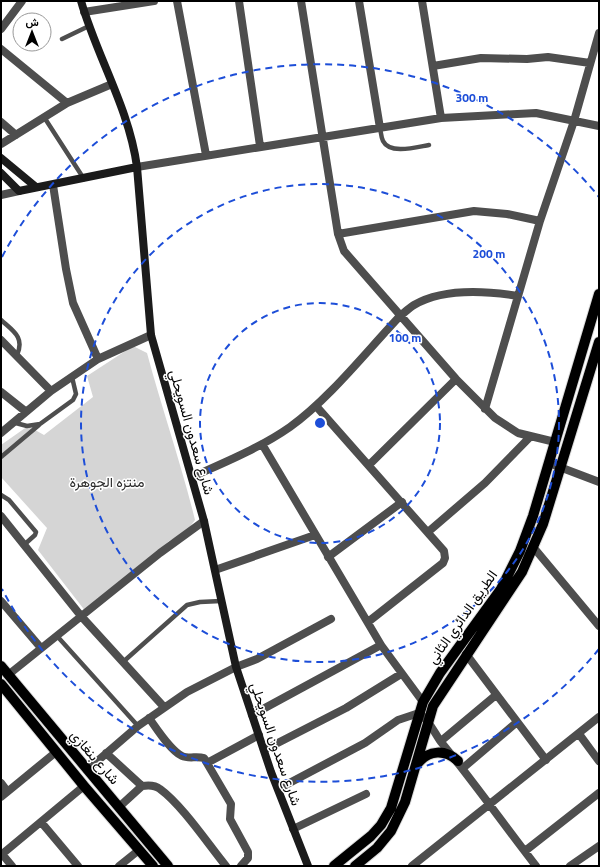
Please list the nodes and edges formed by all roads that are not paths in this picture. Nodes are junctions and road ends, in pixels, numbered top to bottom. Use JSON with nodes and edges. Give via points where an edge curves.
{"nodes":[{"id":1,"x":22,"y":1,"type":"edge"},
{"id":2,"x":81,"y":1,"type":"edge"},
{"id":3,"x":154,"y":1,"type":"edge"},
{"id":4,"x":176,"y":1,"type":"edge"},
{"id":5,"x":239,"y":1,"type":"edge"},
{"id":6,"x":301,"y":1,"type":"edge"},
{"id":7,"x":359,"y":1,"type":"edge"},
{"id":8,"x":422,"y":1,"type":"edge"},
{"id":9,"x":134,"y":3,"type":"edge"},
{"id":10,"x":84,"y":12,"type":"junction"},
{"id":11,"x":89,"y":26,"type":"junction"},
{"id":12,"x":1,"y":29,"type":"edge"},
{"id":13,"x":599,"y":33,"type":"edge"},
{"id":14,"x":62,"y":39,"type":"dead end"},
{"id":15,"x":1,"y":49,"type":"edge"},
{"id":16,"x":590,"y":63,"type":"junction"},
{"id":17,"x":433,"y":66,"type":"junction"},
{"id":18,"x":112,"y":84,"type":"junction"},
{"id":19,"x":67,"y":103,"type":"junction"},
{"id":20,"x":44,"y":117,"type":"junction"},
{"id":21,"x":441,"y":118,"type":"junction"},
{"id":22,"x":574,"y":121,"type":"junction"},
{"id":23,"x":1,"y":122,"type":"edge"},
{"id":24,"x":599,"y":126,"type":"edge"},
{"id":25,"x":380,"y":128,"type":"junction"},
{"id":26,"x":16,"y":135,"type":"junction"},
{"id":27,"x":321,"y":137,"type":"junction"},
{"id":28,"x":1,"y":144,"type":"edge"},
{"id":29,"x":260,"y":146,"type":"junction"},
{"id":30,"x":429,"y":146,"type":"dead end"},
{"id":31,"x":206,"y":155,"type":"junction"},
{"id":32,"x":1,"y":158,"type":"edge"},
{"id":33,"x":137,"y":167,"type":"junction"},
{"id":34,"x":1,"y":173,"type":"edge"},
{"id":35,"x":84,"y":178,"type":"junction"},
{"id":36,"x":53,"y":185,"type":"junction"},
{"id":37,"x":36,"y":187,"type":"junction"},
{"id":38,"x":19,"y":191,"type":"junction"},
{"id":39,"x":4,"y":194,"type":"edge"},
{"id":40,"x":1,"y":202,"type":"edge"},
{"id":41,"x":540,"y":221,"type":"junction"},
{"id":42,"x":338,"y":234,"type":"junction"},
{"id":43,"x":599,"y":294,"type":"edge"},
{"id":44,"x":518,"y":296,"type":"junction"},
{"id":45,"x":400,"y":316,"type":"junction"},
{"id":46,"x":1,"y":320,"type":"edge"},
{"id":47,"x":151,"y":334,"type":"junction"},
{"id":48,"x":1,"y":340,"type":"edge"},
{"id":49,"x":599,"y":342,"type":"edge"},
{"id":50,"x":18,"y":355,"type":"junction"},
{"id":51,"x":98,"y":359,"type":"junction"},
{"id":52,"x":72,"y":377,"type":"junction"},
{"id":53,"x":456,"y":380,"type":"junction"},
{"id":54,"x":51,"y":391,"type":"junction"},
{"id":55,"x":1,"y":392,"type":"edge"},
{"id":56,"x":316,"y":406,"type":"junction"},
{"id":57,"x":486,"y":409,"type":"junction"},
{"id":58,"x":25,"y":411,"type":"junction"},
{"id":59,"x":12,"y":422,"type":"junction"},
{"id":60,"x":40,"y":424,"type":"junction"},
{"id":61,"x":1,"y":433,"type":"edge"},
{"id":62,"x":530,"y":436,"type":"junction"},
{"id":63,"x":555,"y":442,"type":"junction"},
{"id":64,"x":262,"y":444,"type":"junction"},
{"id":65,"x":1,"y":457,"type":"edge"},
{"id":66,"x":548,"y":463,"type":"junction"},
{"id":67,"x":369,"y":465,"type":"junction"},
{"id":68,"x":560,"y":468,"type":"junction"},
{"id":69,"x":192,"y":477,"type":"junction"},
{"id":70,"x":599,"y":482,"type":"edge"},
{"id":71,"x":1,"y":495,"type":"edge"},
{"id":72,"x":402,"y":502,"type":"junction"},
{"id":73,"x":1,"y":516,"type":"edge"},
{"id":74,"x":204,"y":521,"type":"junction"},
{"id":75,"x":428,"y":532,"type":"junction"},
{"id":76,"x":315,"y":535,"type":"junction"},
{"id":77,"x":25,"y":544,"type":"junction"},
{"id":78,"x":534,"y":548,"type":"junction"},
{"id":79,"x":328,"y":557,"type":"junction"},
{"id":80,"x":215,"y":570,"type":"junction"},
{"id":81,"x":1,"y":601,"type":"edge"},
{"id":82,"x":221,"y":601,"type":"junction"},
{"id":83,"x":81,"y":616,"type":"junction"},
{"id":84,"x":331,"y":620,"type":"dead end"},
{"id":85,"x":368,"y":622,"type":"junction"},
{"id":86,"x":599,"y":626,"type":"edge"},
{"id":87,"x":57,"y":636,"type":"junction"},
{"id":88,"x":381,"y":645,"type":"junction"},
{"id":89,"x":41,"y":648,"type":"junction"},
{"id":90,"x":466,"y":654,"type":"junction"},
{"id":91,"x":123,"y":662,"type":"junction"},
{"id":92,"x":1,"y":666,"type":"edge"},
{"id":93,"x":236,"y":667,"type":"junction"},
{"id":94,"x":401,"y":674,"type":"junction"},
{"id":95,"x":8,"y":675,"type":"junction"},
{"id":96,"x":1,"y":685,"type":"edge"},
{"id":97,"x":496,"y":695,"type":"junction"},
{"id":98,"x":422,"y":702,"type":"junction"},
{"id":99,"x":164,"y":707,"type":"junction"},
{"id":100,"x":419,"y":713,"type":"junction"},
{"id":101,"x":252,"y":715,"type":"junction"},
{"id":102,"x":599,"y":717,"type":"edge"},
{"id":103,"x":149,"y":718,"type":"junction"},
{"id":104,"x":428,"y":722,"type":"junction"},
{"id":105,"x":517,"y":722,"type":"junction"},
{"id":106,"x":138,"y":726,"type":"junction"},
{"id":107,"x":579,"y":734,"type":"junction"},
{"id":108,"x":259,"y":735,"type":"junction"},
{"id":109,"x":441,"y":741,"type":"junction"},
{"id":110,"x":264,"y":750,"type":"junction"},
{"id":111,"x":56,"y":752,"type":"junction"},
{"id":112,"x":106,"y":753,"type":"junction"},
{"id":113,"x":546,"y":760,"type":"junction"},
{"id":114,"x":599,"y":761,"type":"edge"},
{"id":115,"x":207,"y":763,"type":"junction"},
{"id":116,"x":416,"y":765,"type":"junction"},
{"id":117,"x":461,"y":765,"type":"junction"},
{"id":118,"x":87,"y":770,"type":"junction"},
{"id":119,"x":1,"y":784,"type":"edge"},
{"id":120,"x":84,"y":786,"type":"junction"},
{"id":121,"x":142,"y":786,"type":"junction"},
{"id":122,"x":278,"y":789,"type":"junction"},
{"id":123,"x":599,"y":793,"type":"edge"},
{"id":124,"x":4,"y":794,"type":"edge"},
{"id":125,"x":366,"y":794,"type":"dead end"},
{"id":126,"x":490,"y":805,"type":"junction"},
{"id":127,"x":119,"y":807,"type":"junction"},
{"id":128,"x":41,"y":822,"type":"junction"},
{"id":129,"x":293,"y":829,"type":"junction"},
{"id":130,"x":599,"y":846,"type":"edge"},
{"id":131,"x":139,"y":850,"type":"junction"},
{"id":132,"x":525,"y":851,"type":"junction"},
{"id":133,"x":2,"y":854,"type":"edge"},
{"id":134,"x":12,"y":866,"type":"edge"},
{"id":135,"x":78,"y":866,"type":"edge"},
{"id":136,"x":119,"y":866,"type":"edge"},
{"id":137,"x":152,"y":866,"type":"edge"},
{"id":138,"x":168,"y":866,"type":"edge"},
{"id":139,"x":226,"y":866,"type":"edge"},
{"id":140,"x":241,"y":866,"type":"edge"},
{"id":141,"x":308,"y":866,"type":"edge"},
{"id":142,"x":334,"y":866,"type":"edge"},
{"id":143,"x":355,"y":866,"type":"edge"},
{"id":144,"x":412,"y":866,"type":"edge"},
{"id":145,"x":536,"y":866,"type":"edge"},
{"id":146,"x":570,"y":866,"type":"edge"}],
"edges":[{"from":1,"to":12,"type":"street"},
{"from":2,"to":10,"type":"main road","name":"شارع سعدون السويحلي"},
{"from":3,"to":9,"type":"street"},
{"from":4,"to":31,"type":"street"},
{"from":5,"to":29,"type":"street"},
{"from":6,"to":27,"type":"street"},
{"from":7,"to":25,"type":"street"},
{"from":8,"to":17,"type":"street"},
{"from":9,"to":10,"type":"street"},
{"from":10,"to":11,"type":"main road","name":"شارع سعدون السويحلي"},
{"from":11,"to":14,"type":"lane"},
{"from":11,"to":18,"type":"main road","name":"شارع سعدون السويحلي"},
{"from":13,"to":16,"type":"street"},
{"from":15,"to":19,"type":"street"},
{"from":16,"to":17,"type":"street","via":[[548,57],[481,58]]},
{"from":16,"to":22,"type":"street"},
{"from":17,"to":21,"type":"street"},
{"from":18,"to":19,"type":"street"},
{"from":18,"to":33,"type":"main road","name":"شارع سعدون السويحلي","via":[[124,114]]},
{"from":19,"to":20,"type":"street"},
{"from":20,"to":26,"type":"street"},
{"from":20,"to":35,"type":"lane"},
{"from":21,"to":22,"type":"street","via":[[523,112]]},
{"from":21,"to":25,"type":"street"},
{"from":22,"to":24,"type":"street"},
{"from":22,"to":41,"type":"street"},
{"from":23,"to":26,"type":"street"},
{"from":25,"to":27,"type":"street"},
{"from":25,"to":30,"type":"lane","via":[[383,141],[394,149]]},
{"from":26,"to":28,"type":"street"},
{"from":27,"to":29,"type":"street"},
{"from":27,"to":42,"type":"street"},
{"from":29,"to":31,"type":"street"},
{"from":31,"to":33,"type":"street"},
{"from":32,"to":37,"type":"main road"},
{"from":33,"to":35,"type":"main road"},
{"from":33,"to":47,"type":"main road","name":"شارع سعدون السويحلي"},
{"from":34,"to":38,"type":"main road"},
{"from":35,"to":36,"type":"main road"},
{"from":36,"to":37,"type":"main road"},
{"from":36,"to":51,"type":"street","via":[[73,303]]},
{"from":37,"to":38,"type":"main road"},
{"from":38,"to":39,"type":"street"},
{"from":39,"to":40,"type":"street"},
{"from":41,"to":42,"type":"street","via":[[474,211]]},
{"from":41,"to":44,"type":"street"},
{"from":42,"to":45,"type":"street","via":[[344,251]]},
{"from":43,"to":63,"type":"main road","name":"الطريق الدائري الثاني"},
{"from":44,"to":45,"type":"street","via":[[485,292],[453,294],[415,305]]},
{"from":44,"to":57,"type":"street"},
{"from":45,"to":53,"type":"street"},
{"from":45,"to":56,"type":"street"},
{"from":46,"to":50,"type":"lane","via":[[20,342]]},
{"from":47,"to":51,"type":"street"},
{"from":47,"to":69,"type":"main road","name":"شارع سعدون السويحلي"},
{"from":48,"to":50,"type":"street"},
{"from":49,"to":68,"type":"main road","name":"الطريق الدائري الثاني"},
{"from":50,"to":54,"type":"street"},
{"from":51,"to":52,"type":"street"},
{"from":52,"to":54,"type":"street"},
{"from":52,"to":60,"type":"lane","via":[[76,394],[73,400]]},
{"from":53,"to":57,"type":"street"},
{"from":53,"to":67,"type":"street"},
{"from":54,"to":58,"type":"street"},
{"from":55,"to":58,"type":"street"},
{"from":56,"to":64,"type":"street","via":[[290,427]]},
{"from":56,"to":67,"type":"street"},
{"from":57,"to":62,"type":"street","via":[[503,425]]},
{"from":58,"to":59,"type":"street"},
{"from":59,"to":60,"type":"lane","via":[[27,426]]},
{"from":59,"to":61,"type":"street"},
{"from":60,"to":65,"type":"lane"},
{"from":62,"to":63,"type":"street"},
{"from":62,"to":75,"type":"street","via":[[485,483]]},
{"from":63,"to":66,"type":"main road","name":"الطريق الدائري الثاني"},
{"from":64,"to":69,"type":"street"},
{"from":64,"to":76,"type":"street"},
{"from":66,"to":68,"type":"street"},
{"from":66,"to":98,"type":"main road","name":"الطريق الدائري الثاني","via":[[533,516],[501,590],[440,672]]},
{"from":67,"to":72,"type":"street"},
{"from":68,"to":70,"type":"street"},
{"from":68,"to":78,"type":"main road","name":"الطريق الدائري الثاني"},
{"from":69,"to":74,"type":"main road","name":"شارع سعدون السويحلي"},
{"from":71,"to":77,"type":"lane","via":[[9,500],[36,532]]},
{"from":72,"to":75,"type":"street"},
{"from":72,"to":79,"type":"street"},
{"from":73,"to":77,"type":"street"},
{"from":74,"to":80,"type":"main road","name":"شارع سعدون السويحلي"},
{"from":74,"to":83,"type":"street"},
{"from":75,"to":85,"type":"street","via":[[444,551],[443,563]]},
{"from":76,"to":79,"type":"street"},
{"from":76,"to":80,"type":"street"},
{"from":77,"to":83,"type":"street"},
{"from":78,"to":86,"type":"street"},
{"from":78,"to":90,"type":"main road","name":"الطريق الدائري الثاني","via":[[522,572]]},
{"from":79,"to":85,"type":"street"},
{"from":80,"to":82,"type":"main road","name":"شارع سعدون السويحلي"},
{"from":81,"to":89,"type":"street"},
{"from":82,"to":91,"type":"lane","via":[[188,605]]},
{"from":82,"to":93,"type":"main road","name":"شارع سعدون السويحلي"},
{"from":83,"to":87,"type":"street"},
{"from":83,"to":91,"type":"street"},
{"from":84,"to":93,"type":"street","via":[[257,659]]},
{"from":85,"to":88,"type":"street"},
{"from":87,"to":89,"type":"street"},
{"from":87,"to":106,"type":"lane"},
{"from":88,"to":94,"type":"street"},
{"from":88,"to":101,"type":"street"},
{"from":89,"to":95,"type":"street"},
{"from":90,"to":97,"type":"street"},
{"from":90,"to":104,"type":"main road","name":"الطريق الدائري الثاني","via":[[433,706]]},
{"from":91,"to":99,"type":"street"},
{"from":92,"to":95,"type":"main road","name":"شارع بنغازي"},
{"from":93,"to":99,"type":"street","via":[[203,683]]},
{"from":93,"to":101,"type":"main road","name":"شارع سعدون السويحلي"},
{"from":94,"to":98,"type":"street"},
{"from":94,"to":110,"type":"street","via":[[346,708]]},
{"from":95,"to":118,"type":"main road","name":"شارع بنغازي"},
{"from":96,"to":111,"type":"main road","name":"شارع بنغازي"},
{"from":97,"to":105,"type":"street"},
{"from":97,"to":109,"type":"street"},
{"from":98,"to":100,"type":"main road","name":"الطريق الدائري الثاني"},
{"from":99,"to":103,"type":"street"},
{"from":100,"to":104,"type":"street"},
{"from":100,"to":122,"type":"street","via":[[398,720],[365,743]]},
{"from":100,"to":142,"type":"main road","name":"الطريق الدائري الثاني","via":[[391,808],[371,836]]},
{"from":101,"to":108,"type":"main road","name":"شارع سعدون السويحلي"},
{"from":102,"to":107,"type":"street"},
{"from":103,"to":106,"type":"street"},
{"from":103,"to":115,"type":"street","via":[[180,754],[186,757],[201,757]]},
{"from":104,"to":109,"type":"street"},
{"from":104,"to":116,"type":"main road","name":"الطريق الدائري الثاني"},
{"from":105,"to":113,"type":"street"},
{"from":105,"to":117,"type":"street"},
{"from":106,"to":112,"type":"street"},
{"from":107,"to":113,"type":"street"},
{"from":107,"to":114,"type":"street"},
{"from":108,"to":110,"type":"main road","name":"شارع سعدون السويحلي"},
{"from":108,"to":115,"type":"street"},
{"from":109,"to":117,"type":"street"},
{"from":110,"to":122,"type":"main road","name":"شارع سعدون السويحلي"},
{"from":111,"to":120,"type":"main road","name":"شارع بنغازي"},
{"from":111,"to":124,"type":"street"},
{"from":112,"to":118,"type":"street"},
{"from":112,"to":121,"type":"street"},
{"from":113,"to":126,"type":"street"},
{"from":115,"to":140,"type":"street","via":[[231,804],[230,819],[248,852],[248,858]]},
{"from":116,"to":117,"type":"main road","via":[[433,753],[445,753]]},
{"from":116,"to":143,"type":"main road","name":"الطريق الدائري الثاني","via":[[401,812],[391,830],[377,848]]},
{"from":117,"to":126,"type":"street"},
{"from":118,"to":127,"type":"main road","name":"شارع بنغازي"},
{"from":119,"to":124,"type":"street"},
{"from":120,"to":128,"type":"street"},
{"from":120,"to":131,"type":"main road","name":"شارع بنغازي"},
{"from":121,"to":127,"type":"street"},
{"from":121,"to":139,"type":"street","via":[[160,789],[180,809]]},
{"from":122,"to":129,"type":"main road","name":"شارع سعدون السويحلي"},
{"from":123,"to":132,"type":"street"},
{"from":125,"to":129,"type":"street"},
{"from":126,"to":132,"type":"street"},
{"from":126,"to":144,"type":"street"},
{"from":127,"to":138,"type":"main road","name":"شارع بنغازي"},
{"from":128,"to":133,"type":"street"},
{"from":128,"to":135,"type":"street"},
{"from":129,"to":141,"type":"main road","name":"شارع سعدون السويحلي"},
{"from":130,"to":146,"type":"street"},
{"from":131,"to":136,"type":"street"},
{"from":131,"to":137,"type":"main road","name":"شارع بنغازي"},
{"from":132,"to":145,"type":"street"},
{"from":133,"to":134,"type":"street"}]}
